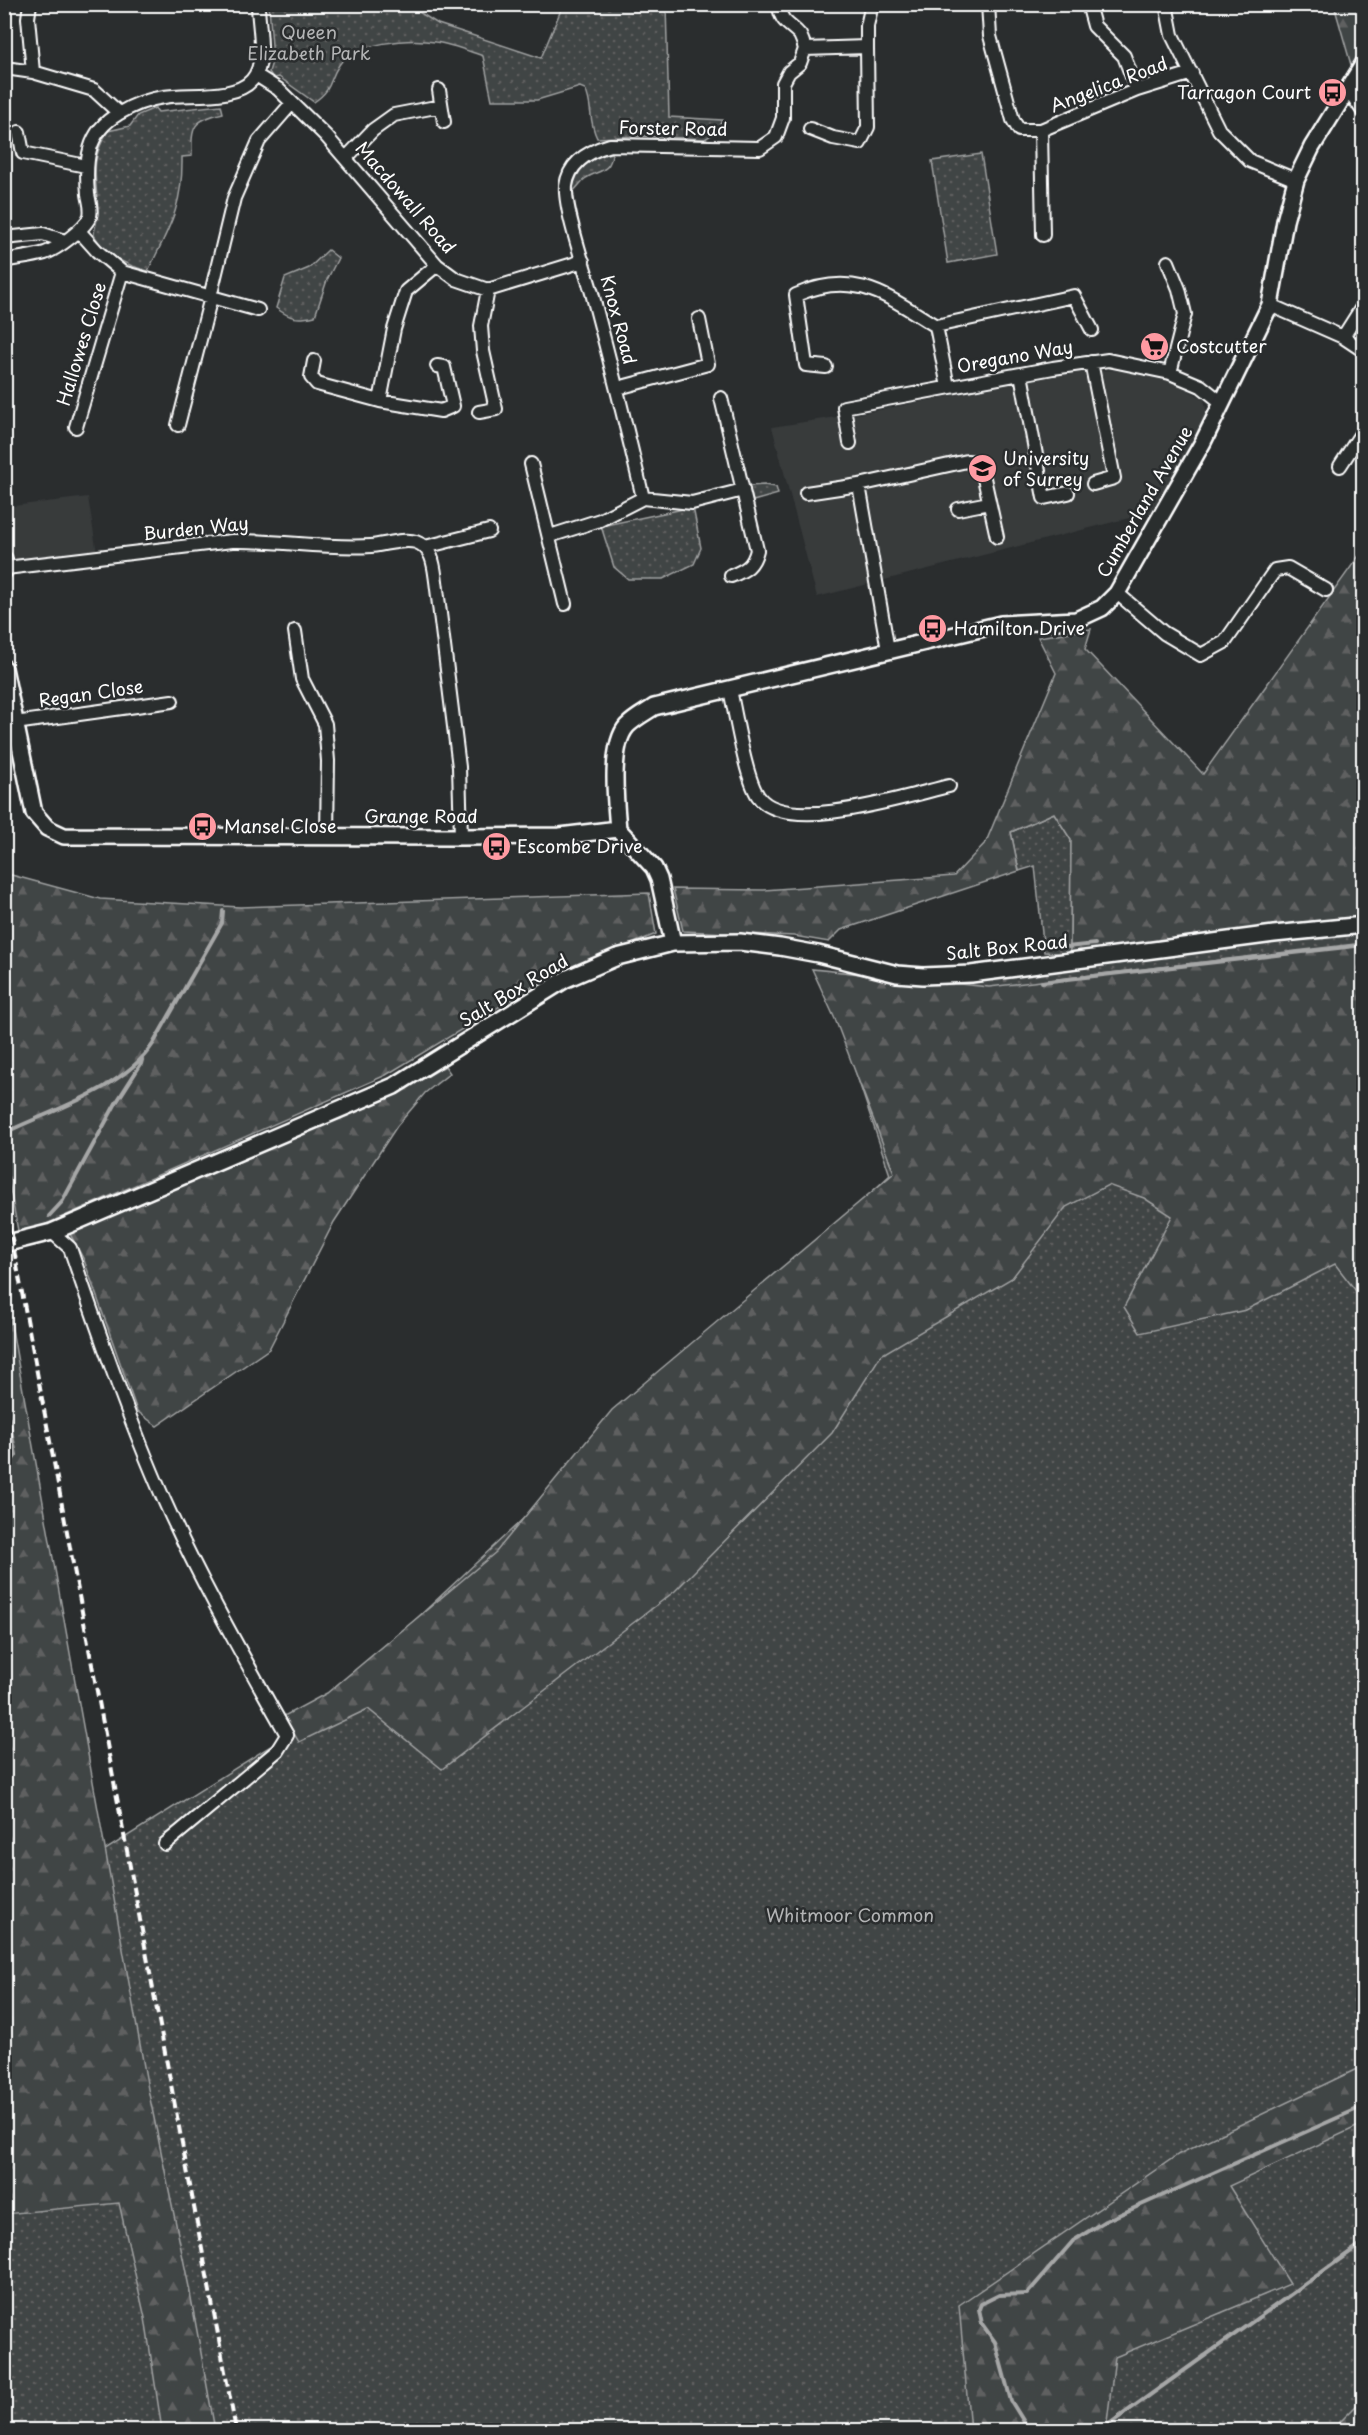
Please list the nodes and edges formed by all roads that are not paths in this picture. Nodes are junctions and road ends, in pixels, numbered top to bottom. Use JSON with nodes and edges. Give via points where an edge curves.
{"nodes":[{"id":1,"x":30,"y":4,"type":"edge"},
{"id":2,"x":258,"y":4,"type":"edge"},
{"id":3,"x":779,"y":4,"type":"edge"},
{"id":4,"x":872,"y":4,"type":"edge"},
{"id":5,"x":988,"y":4,"type":"edge"},
{"id":6,"x":1088,"y":4,"type":"edge"},
{"id":7,"x":1166,"y":4,"type":"edge"},
{"id":8,"x":867,"y":47,"type":"junction"},
{"id":9,"x":805,"y":49,"type":"junction"},
{"id":10,"x":1364,"y":63,"type":"edge"},
{"id":11,"x":12,"y":69,"type":"dead end"},
{"id":12,"x":33,"y":72,"type":"junction"},
{"id":13,"x":1192,"y":73,"type":"junction"},
{"id":14,"x":256,"y":75,"type":"junction"},
{"id":15,"x":1348,"y":89,"type":"junction"},
{"id":16,"x":439,"y":90,"type":"dead end"},
{"id":17,"x":1137,"y":90,"type":"junction"},
{"id":18,"x":292,"y":103,"type":"junction"},
{"id":19,"x":441,"y":106,"type":"junction"},
{"id":20,"x":119,"y":113,"type":"junction"},
{"id":21,"x":1364,"y":113,"type":"edge"},
{"id":22,"x":444,"y":122,"type":"dead end"},
{"id":23,"x":810,"y":129,"type":"dead end"},
{"id":24,"x":1041,"y":130,"type":"junction"},
{"id":25,"x":19,"y":132,"type":"dead end"},
{"id":26,"x":346,"y":158,"type":"junction"},
{"id":27,"x":86,"y":166,"type":"junction"},
{"id":28,"x":1296,"y":180,"type":"junction"},
{"id":29,"x":79,"y":231,"type":"junction"},
{"id":30,"x":1043,"y":235,"type":"dead end"},
{"id":31,"x":4,"y":238,"type":"edge"},
{"id":32,"x":65,"y":241,"type":"junction"},
{"id":33,"x":4,"y":261,"type":"edge"},
{"id":34,"x":583,"y":261,"type":"junction"},
{"id":35,"x":1168,"y":262,"type":"dead end"},
{"id":36,"x":438,"y":266,"type":"junction"},
{"id":37,"x":122,"y":272,"type":"junction"},
{"id":38,"x":488,"y":290,"type":"junction"},
{"id":39,"x":211,"y":293,"type":"junction"},
{"id":40,"x":1364,"y":304,"type":"edge"},
{"id":41,"x":1270,"y":305,"type":"junction"},
{"id":42,"x":258,"y":310,"type":"dead end"},
{"id":43,"x":699,"y":319,"type":"dead end"},
{"id":44,"x":936,"y":326,"type":"junction"},
{"id":45,"x":1092,"y":330,"type":"dead end"},
{"id":46,"x":1342,"y":337,"type":"junction"},
{"id":47,"x":1364,"y":351,"type":"edge"},
{"id":48,"x":314,"y":361,"type":"dead end"},
{"id":49,"x":1091,"y":362,"type":"junction"},
{"id":50,"x":437,"y":366,"type":"dead end"},
{"id":51,"x":826,"y":367,"type":"dead end"},
{"id":52,"x":1170,"y":373,"type":"junction"},
{"id":53,"x":1021,"y":374,"type":"junction"},
{"id":54,"x":948,"y":387,"type":"junction"},
{"id":55,"x":618,"y":388,"type":"junction"},
{"id":56,"x":721,"y":398,"type":"dead end"},
{"id":57,"x":380,"y":401,"type":"junction"},
{"id":58,"x":1221,"y":402,"type":"junction"},
{"id":59,"x":478,"y":412,"type":"dead end"},
{"id":60,"x":178,"y":425,"type":"dead end"},
{"id":61,"x":76,"y":427,"type":"dead end"},
{"id":62,"x":1364,"y":429,"type":"edge"},
{"id":63,"x":850,"y":443,"type":"dead end"},
{"id":64,"x":531,"y":464,"type":"dead end"},
{"id":65,"x":1340,"y":466,"type":"dead end"},
{"id":66,"x":859,"y":484,"type":"junction"},
{"id":67,"x":1094,"y":484,"type":"dead end"},
{"id":68,"x":743,"y":490,"type":"junction"},
{"id":69,"x":806,"y":493,"type":"dead end"},
{"id":70,"x":1068,"y":493,"type":"dead end"},
{"id":71,"x":643,"y":498,"type":"junction"},
{"id":72,"x":989,"y":503,"type":"junction"},
{"id":73,"x":958,"y":509,"type":"dead end"},
{"id":74,"x":489,"y":531,"type":"dead end"},
{"id":75,"x":550,"y":536,"type":"junction"},
{"id":76,"x":997,"y":537,"type":"dead end"},
{"id":77,"x":425,"y":548,"type":"junction"},
{"id":78,"x":5,"y":566,"type":"edge"},
{"id":79,"x":731,"y":576,"type":"dead end"},
{"id":80,"x":1326,"y":590,"type":"dead end"},
{"id":81,"x":1117,"y":592,"type":"junction"},
{"id":82,"x":565,"y":604,"type":"dead end"},
{"id":83,"x":295,"y":631,"type":"dead end"},
{"id":84,"x":888,"y":650,"type":"junction"},
{"id":85,"x":4,"y":668,"type":"edge"},
{"id":86,"x":730,"y":690,"type":"junction"},
{"id":87,"x":172,"y":701,"type":"dead end"},
{"id":88,"x":15,"y":723,"type":"junction"},
{"id":89,"x":949,"y":786,"type":"dead end"},
{"id":90,"x":618,"y":829,"type":"junction"},
{"id":91,"x":327,"y":837,"type":"junction"},
{"id":92,"x":461,"y":837,"type":"junction"},
{"id":93,"x":1364,"y":925,"type":"edge"},
{"id":94,"x":673,"y":943,"type":"junction"},
{"id":95,"x":52,"y":1232,"type":"junction"},
{"id":96,"x":4,"y":1244,"type":"edge"},
{"id":97,"x":165,"y":1844,"type":"dead end"}],
"edges":[{"from":1,"to":12,"type":"street"},
{"from":2,"to":14,"type":"street","via":[[261,56]]},
{"from":3,"to":9,"type":"street","via":[[780,14],[800,36]]},
{"from":4,"to":8,"type":"street"},
{"from":5,"to":24,"type":"street","name":"Angelica Road","via":[[990,36],[1013,120],[1019,130]]},
{"from":6,"to":17,"type":"street","via":[[1094,26],[1124,56]]},
{"from":7,"to":13,"type":"street","via":[[1172,35]]},
{"from":8,"to":9,"type":"street"},
{"from":8,"to":23,"type":"street","via":[[868,127],[860,142]]},
{"from":9,"to":34,"type":"street","name":"Forster Road","via":[[800,63],[783,83],[783,118],[776,137],[760,148],[610,145],[582,157],[573,166],[566,186]]},
{"from":10,"to":15,"type":"street","name":"Cumberland Avenue"},
{"from":11,"to":12,"type":"street"},
{"from":12,"to":20,"type":"street","via":[[94,90]]},
{"from":13,"to":17,"type":"street","name":"Angelica Road"},
{"from":13,"to":28,"type":"street","via":[[1219,130],[1236,148],[1250,161]]},
{"from":14,"to":18,"type":"street","name":"Macdowall Road"},
{"from":14,"to":20,"type":"street","via":[[234,91],[164,97]]},
{"from":15,"to":21,"type":"street"},
{"from":15,"to":28,"type":"street","name":"Cumberland Avenue"},
{"from":16,"to":19,"type":"street"},
{"from":17,"to":24,"type":"street","name":"Angelica Road"},
{"from":18,"to":26,"type":"street","name":"Macdowall Road"},
{"from":18,"to":39,"type":"street","via":[[259,141],[234,198]]},
{"from":19,"to":22,"type":"street"},
{"from":19,"to":26,"type":"street","via":[[394,116],[373,130]]},
{"from":20,"to":27,"type":"street","via":[[98,130]]},
{"from":24,"to":30,"type":"street","name":"Angelica Road"},
{"from":25,"to":27,"type":"street","via":[[22,153]]},
{"from":26,"to":36,"type":"street","name":"Macdowall Road"},
{"from":27,"to":29,"type":"street","via":[[90,216]]},
{"from":28,"to":41,"type":"street","name":"Cumberland Avenue"},
{"from":29,"to":32,"type":"street"},
{"from":29,"to":37,"type":"street"},
{"from":31,"to":32,"type":"street","via":[[43,234]]},
{"from":32,"to":33,"type":"street","via":[[46,253]]},
{"from":34,"to":38,"type":"street"},
{"from":34,"to":55,"type":"street","name":"Knox Road"},
{"from":35,"to":52,"type":"street","via":[[1185,314]]},
{"from":36,"to":38,"type":"street","name":"Macdowall Road","via":[[456,279]]},
{"from":36,"to":57,"type":"street","via":[[406,291]]},
{"from":37,"to":39,"type":"street"},
{"from":37,"to":61,"type":"street","name":"Hallowes Close"},
{"from":38,"to":59,"type":"street","via":[[482,326],[483,351],[496,409]]},
{"from":39,"to":42,"type":"street"},
{"from":39,"to":60,"type":"street"},
{"from":40,"to":46,"type":"street"},
{"from":41,"to":46,"type":"street"},
{"from":41,"to":58,"type":"street","name":"Cumberland Avenue"},
{"from":43,"to":55,"type":"street","name":"Knox Road","via":[[708,364]]},
{"from":44,"to":45,"type":"street","via":[[1074,296]]},
{"from":44,"to":51,"type":"street","via":[[877,291],[843,284],[810,289],[796,295],[806,365]]},
{"from":44,"to":54,"type":"street"},
{"from":46,"to":47,"type":"street"},
{"from":48,"to":57,"type":"street","via":[[311,377],[317,384]]},
{"from":49,"to":52,"type":"street","name":"Oregano Way","via":[[1108,360]]},
{"from":49,"to":53,"type":"street","name":"Oregano Way"},
{"from":49,"to":67,"type":"street","via":[[1114,478]]},
{"from":50,"to":57,"type":"street","via":[[444,367],[453,406],[441,411]]},
{"from":52,"to":58,"type":"street","name":"Oregano Way","via":[[1201,386]]},
{"from":53,"to":54,"type":"street","name":"Oregano Way"},
{"from":53,"to":70,"type":"street","via":[[1044,498]]},
{"from":54,"to":63,"type":"street","name":"Oregano Way","via":[[844,407]]},
{"from":55,"to":71,"type":"street","name":"Knox Road"},
{"from":56,"to":68,"type":"street"},
{"from":58,"to":81,"type":"street","name":"Cumberland Avenue","via":[[1198,452]]},
{"from":62,"to":65,"type":"street"},
{"from":64,"to":75,"type":"street"},
{"from":66,"to":69,"type":"street"},
{"from":66,"to":72,"type":"street","via":[[976,462],[982,469]]},
{"from":66,"to":84,"type":"street"},
{"from":68,"to":71,"type":"street","via":[[692,503]]},
{"from":68,"to":79,"type":"street","via":[[757,550],[754,562]]},
{"from":71,"to":75,"type":"street","via":[[600,520]]},
{"from":72,"to":73,"type":"street"},
{"from":72,"to":76,"type":"street"},
{"from":74,"to":77,"type":"street"},
{"from":75,"to":82,"type":"street"},
{"from":77,"to":78,"type":"street","name":"Burden Way","via":[[416,542],[369,546],[232,541]]},
{"from":77,"to":92,"type":"street","via":[[433,559],[436,581],[459,767]]},
{"from":80,"to":81,"type":"street","via":[[1288,568],[1275,570],[1225,642],[1201,655],[1164,633]]},
{"from":81,"to":84,"type":"street","name":"Cumberland Avenue","via":[[1102,608],[1076,620],[1001,624]]},
{"from":83,"to":91,"type":"street","via":[[302,679],[325,724]]},
{"from":84,"to":86,"type":"street","name":"Cumberland Avenue"},
{"from":85,"to":88,"type":"street","name":"Grange Road"},
{"from":86,"to":89,"type":"street","via":[[752,783],[764,803],[776,809],[799,814],[833,813]]},
{"from":86,"to":90,"type":"street","name":"Cumberland Avenue","via":[[654,707],[625,728],[616,771]]},
{"from":87,"to":88,"type":"street","name":"Regan Close"},
{"from":88,"to":91,"type":"street","name":"Grange Road","via":[[34,813],[47,828],[64,836]]},
{"from":90,"to":92,"type":"street","name":"Grange Road","via":[[560,836]]},
{"from":90,"to":94,"type":"street","via":[[654,868]]},
{"from":91,"to":92,"type":"street","name":"Grange Road"},
{"from":93,"to":94,"type":"street","name":"Salt Box Road","via":[[971,974],[923,976],[897,974],[780,946]]},
{"from":94,"to":95,"type":"street","name":"Salt Box Road","via":[[617,957],[566,979],[394,1086]]},
{"from":95,"to":96,"type":"street","name":"Salt Box Road"},
{"from":95,"to":97,"type":"street","via":[[70,1248],[128,1413],[165,1502],[287,1735],[277,1750]]}]}
